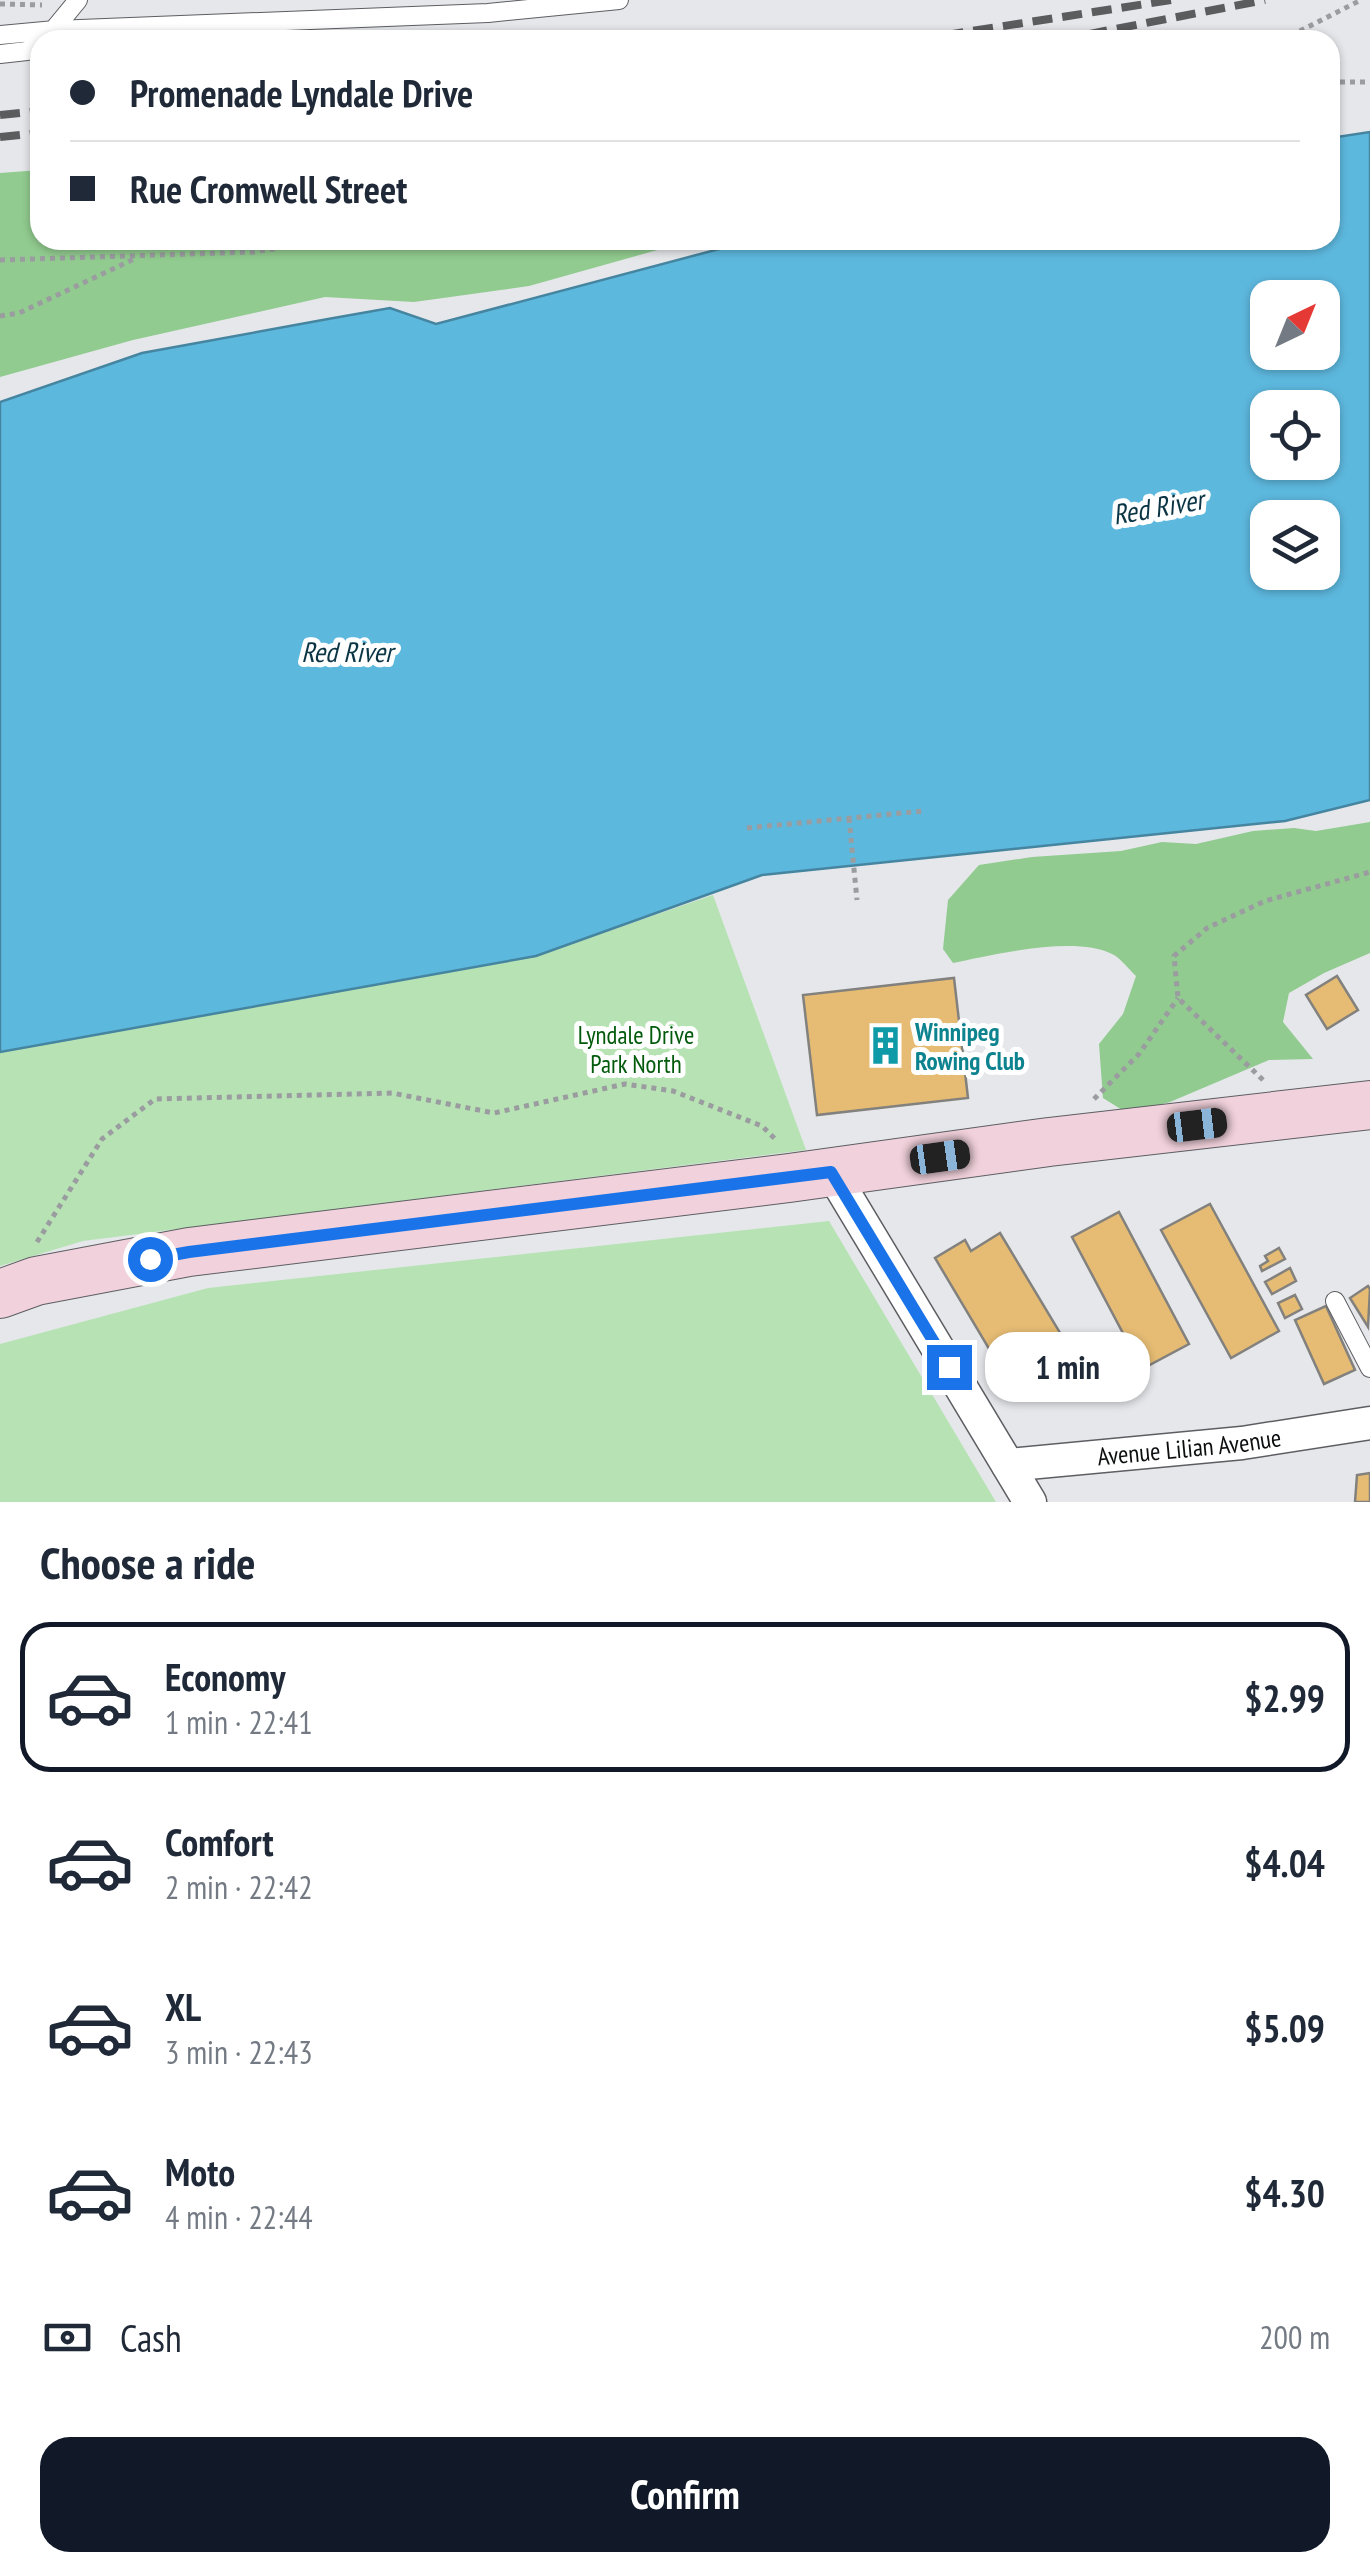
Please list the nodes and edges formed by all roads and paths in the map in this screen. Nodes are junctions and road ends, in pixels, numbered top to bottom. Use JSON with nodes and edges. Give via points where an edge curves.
{"nodes":[{"id":1,"x":78,"y":0,"type":"edge"},
{"id":2,"x":619,"y":0,"type":"edge"},
{"id":3,"x":1361,"y":0,"type":"edge"},
{"id":4,"x":0,"y":4,"type":"edge"},
{"id":5,"x":57,"y":5,"type":"dead end"},
{"id":6,"x":52,"y":30,"type":"edge"},
{"id":7,"x":175,"y":30,"type":"edge"},
{"id":8,"x":1302,"y":30,"type":"edge"},
{"id":9,"x":0,"y":35,"type":"edge"},
{"id":10,"x":30,"y":36,"type":"edge"},
{"id":11,"x":30,"y":49,"type":"edge"},
{"id":12,"x":0,"y":54,"type":"edge"},
{"id":13,"x":1340,"y":82,"type":"edge"},
{"id":14,"x":1370,"y":82,"type":"edge"},
{"id":15,"x":266,"y":250,"type":"edge"},
{"id":16,"x":137,"y":258,"type":"junction"},
{"id":17,"x":0,"y":260,"type":"edge"},
{"id":18,"x":0,"y":316,"type":"edge"},
{"id":19,"x":923,"y":811,"type":"dead end"},
{"id":20,"x":849,"y":818,"type":"junction"},
{"id":21,"x":748,"y":828,"type":"dead end"},
{"id":22,"x":1370,"y":872,"type":"edge"},
{"id":23,"x":857,"y":900,"type":"dead end"},
{"id":24,"x":1178,"y":998,"type":"junction"},
{"id":25,"x":1304,"y":1112,"type":"junction"},
{"id":26,"x":1366,"y":1113,"type":"edge"},
{"id":27,"x":1084,"y":1139,"type":"junction"},
{"id":28,"x":810,"y":1175,"type":"junction"},
{"id":29,"x":18,"y":1288,"type":"edge"},
{"id":30,"x":1335,"y":1301,"type":"dead end"},
{"id":31,"x":1370,"y":1368,"type":"edge"},
{"id":32,"x":1370,"y":1423,"type":"edge"},
{"id":33,"x":1008,"y":1465,"type":"junction"},
{"id":34,"x":1030,"y":1502,"type":"edge"}],
"edges":[{"from":1,"to":6,"type":"lane"},
{"from":2,"to":7,"type":"lane"},
{"from":3,"to":8,"type":"path"},
{"from":4,"to":5,"type":"path"},
{"from":9,"to":10,"type":"lane"},
{"from":11,"to":12,"type":"lane"},
{"from":13,"to":14,"type":"path"},
{"from":15,"to":16,"type":"path"},
{"from":16,"to":17,"type":"path"},
{"from":16,"to":18,"type":"path","via":[[20,313]]},
{"from":19,"to":20,"type":"path"},
{"from":20,"to":21,"type":"path"},
{"from":20,"to":23,"type":"path"},
{"from":22,"to":24,"type":"path","via":[[1265,901],[1206,928],[1174,956]]},
{"from":24,"to":25,"type":"path"},
{"from":24,"to":27,"type":"path","via":[[1139,1054],[1086,1108]]},
{"from":25,"to":26,"type":"street"},
{"from":25,"to":27,"type":"street"},
{"from":27,"to":28,"type":"street"},
{"from":28,"to":29,"type":"street","via":[[189,1252]]},
{"from":28,"to":29,"type":"path","via":[[762,1126],[673,1091],[625,1084],[494,1113],[392,1093],[155,1098],[102,1139],[29,1255]]},
{"from":28,"to":33,"type":"street"},
{"from":30,"to":31,"type":"lane"},
{"from":32,"to":33,"type":"street","name":"Avenue Lilian Avenue","via":[[1242,1443]]},
{"from":33,"to":34,"type":"street"}]}
